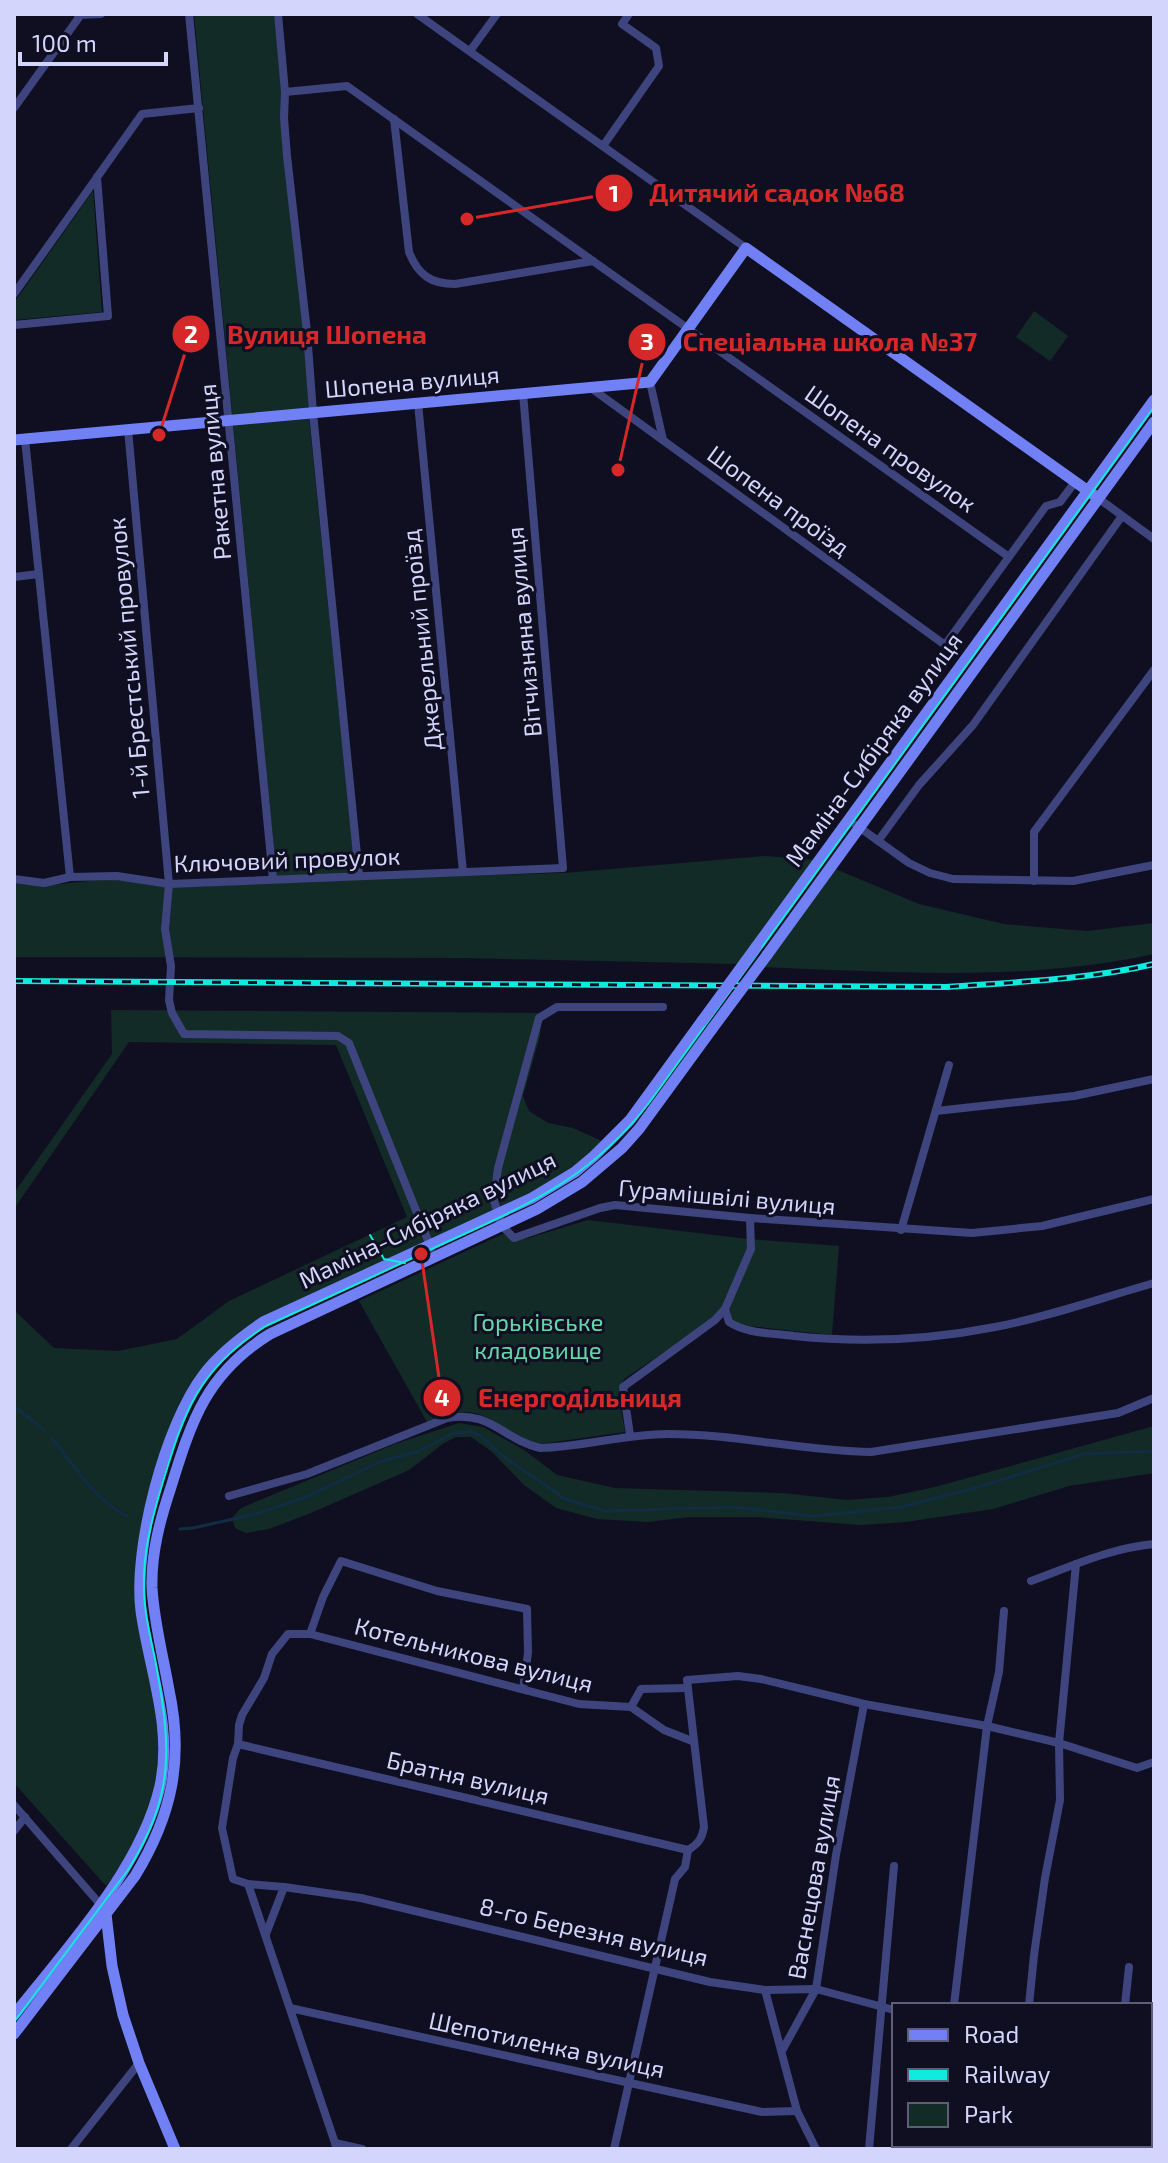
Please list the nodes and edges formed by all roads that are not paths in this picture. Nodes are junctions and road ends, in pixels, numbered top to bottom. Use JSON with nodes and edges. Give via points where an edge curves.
{"nodes":[{"id":1,"x":101,"y":14,"type":"edge"},
{"id":2,"x":189,"y":14,"type":"edge"},
{"id":3,"x":278,"y":14,"type":"edge"},
{"id":4,"x":417,"y":14,"type":"edge"},
{"id":5,"x":497,"y":14,"type":"edge"},
{"id":6,"x":629,"y":14,"type":"edge"},
{"id":7,"x":79,"y":15,"type":"edge"},
{"id":8,"x":470,"y":51,"type":"junction"},
{"id":9,"x":285,"y":92,"type":"junction"},
{"id":10,"x":14,"y":108,"type":"edge"},
{"id":11,"x":199,"y":108,"type":"junction"},
{"id":12,"x":394,"y":119,"type":"junction"},
{"id":13,"x":603,"y":146,"type":"junction"},
{"id":14,"x":97,"y":177,"type":"junction"},
{"id":15,"x":746,"y":248,"type":"junction"},
{"id":16,"x":594,"y":261,"type":"junction"},
{"id":17,"x":14,"y":294,"type":"edge"},
{"id":18,"x":14,"y":325,"type":"edge"},
{"id":19,"x":688,"y":328,"type":"junction"},
{"id":20,"x":650,"y":382,"type":"junction"},
{"id":21,"x":590,"y":387,"type":"junction"},
{"id":22,"x":523,"y":393,"type":"junction"},
{"id":23,"x":1154,"y":400,"type":"edge"},
{"id":24,"x":418,"y":403,"type":"junction"},
{"id":25,"x":313,"y":413,"type":"junction"},
{"id":26,"x":229,"y":420,"type":"junction"},
{"id":27,"x":1154,"y":422,"type":"edge"},
{"id":28,"x":128,"y":429,"type":"junction"},
{"id":29,"x":20,"y":439,"type":"edge"},
{"id":30,"x":663,"y":440,"type":"junction"},
{"id":31,"x":1075,"y":482,"type":"junction"},
{"id":32,"x":1088,"y":491,"type":"junction"},
{"id":33,"x":1098,"y":498,"type":"junction"},
{"id":34,"x":1122,"y":516,"type":"junction"},
{"id":35,"x":1154,"y":539,"type":"edge"},
{"id":36,"x":1009,"y":557,"type":"junction"},
{"id":37,"x":39,"y":574,"type":"junction"},
{"id":38,"x":14,"y":577,"type":"edge"},
{"id":39,"x":1154,"y":670,"type":"edge"},
{"id":40,"x":849,"y":820,"type":"junction"},
{"id":41,"x":859,"y":828,"type":"junction"},
{"id":42,"x":878,"y":841,"type":"junction"},
{"id":43,"x":1154,"y":865,"type":"edge"},
{"id":44,"x":563,"y":868,"type":"joint"},
{"id":45,"x":463,"y":872,"type":"junction"},
{"id":46,"x":359,"y":875,"type":"junction"},
{"id":47,"x":70,"y":877,"type":"junction"},
{"id":48,"x":14,"y":879,"type":"edge"},
{"id":49,"x":273,"y":879,"type":"junction"},
{"id":50,"x":1034,"y":881,"type":"junction"},
{"id":51,"x":169,"y":884,"type":"junction"},
{"id":52,"x":663,"y":1007,"type":"dead end"},
{"id":53,"x":707,"y":1025,"type":"junction"},
{"id":54,"x":949,"y":1065,"type":"dead end"},
{"id":55,"x":1154,"y":1079,"type":"edge"},
{"id":56,"x":936,"y":1111,"type":"junction"},
{"id":57,"x":1154,"y":1199,"type":"edge"},
{"id":58,"x":750,"y":1218,"type":"junction"},
{"id":59,"x":499,"y":1220,"type":"junction"},
{"id":60,"x":901,"y":1230,"type":"junction"},
{"id":61,"x":430,"y":1245,"type":"junction"},
{"id":62,"x":435,"y":1257,"type":"junction"},
{"id":63,"x":1154,"y":1283,"type":"edge"},
{"id":64,"x":725,"y":1309,"type":"junction"},
{"id":65,"x":1154,"y":1398,"type":"edge"},
{"id":66,"x":630,"y":1435,"type":"junction"},
{"id":67,"x":229,"y":1496,"type":"dead end"},
{"id":68,"x":1154,"y":1544,"type":"edge"},
{"id":69,"x":1076,"y":1564,"type":"junction"},
{"id":70,"x":1031,"y":1581,"type":"dead end"},
{"id":71,"x":1004,"y":1611,"type":"dead end"},
{"id":72,"x":310,"y":1634,"type":"junction"},
{"id":73,"x":688,"y":1688,"type":"junction"},
{"id":74,"x":523,"y":1689,"type":"junction"},
{"id":75,"x":864,"y":1704,"type":"junction"},
{"id":76,"x":631,"y":1707,"type":"junction"},
{"id":77,"x":987,"y":1726,"type":"junction"},
{"id":78,"x":692,"y":1741,"type":"junction"},
{"id":79,"x":1059,"y":1743,"type":"junction"},
{"id":80,"x":238,"y":1744,"type":"junction"},
{"id":81,"x":1154,"y":1762,"type":"edge"},
{"id":82,"x":14,"y":1805,"type":"edge"},
{"id":83,"x":25,"y":1817,"type":"junction"},
{"id":84,"x":14,"y":1831,"type":"edge"},
{"id":85,"x":688,"y":1850,"type":"junction"},
{"id":86,"x":894,"y":1866,"type":"dead end"},
{"id":87,"x":248,"y":1884,"type":"junction"},
{"id":88,"x":284,"y":1887,"type":"junction"},
{"id":89,"x":99,"y":1903,"type":"junction"},
{"id":90,"x":107,"y":1915,"type":"junction"},
{"id":91,"x":266,"y":1934,"type":"junction"},
{"id":92,"x":1129,"y":1967,"type":"dead end"},
{"id":93,"x":655,"y":1968,"type":"junction"},
{"id":94,"x":816,"y":1989,"type":"junction"},
{"id":95,"x":765,"y":1990,"type":"junction"},
{"id":96,"x":954,"y":2003,"type":"edge"},
{"id":97,"x":1029,"y":2003,"type":"edge"},
{"id":98,"x":1125,"y":2003,"type":"edge"},
{"id":99,"x":880,"y":2006,"type":"junction"},
{"id":100,"x":290,"y":2008,"type":"junction"},
{"id":101,"x":892,"y":2009,"type":"edge"},
{"id":102,"x":14,"y":2015,"type":"edge"},
{"id":103,"x":14,"y":2034,"type":"edge"},
{"id":104,"x":783,"y":2049,"type":"junction"},
{"id":105,"x":139,"y":2063,"type":"junction"},
{"id":106,"x":629,"y":2083,"type":"junction"},
{"id":107,"x":797,"y":2111,"type":"junction"},
{"id":108,"x":336,"y":2146,"type":"edge"},
{"id":109,"x":71,"y":2149,"type":"edge"},
{"id":110,"x":175,"y":2149,"type":"edge"},
{"id":111,"x":362,"y":2149,"type":"edge"},
{"id":112,"x":614,"y":2149,"type":"edge"},
{"id":113,"x":816,"y":2149,"type":"edge"},
{"id":114,"x":869,"y":2149,"type":"edge"}],
"edges":[{"from":1,"to":7,"type":"street"},
{"from":2,"to":11,"type":"street","name":"Ракетна вулиця"},
{"from":3,"to":9,"type":"street"},
{"from":4,"to":8,"type":"street"},
{"from":5,"to":8,"type":"street"},
{"from":6,"to":13,"type":"street","via":[[622,24],[656,48],[659,66]]},
{"from":7,"to":10,"type":"street"},
{"from":8,"to":13,"type":"street"},
{"from":9,"to":12,"type":"street","name":"Шопена провулок","via":[[347,86]]},
{"from":9,"to":25,"type":"street"},
{"from":11,"to":14,"type":"street","via":[[142,114]]},
{"from":11,"to":26,"type":"street","name":"Ракетна вулиця"},
{"from":12,"to":16,"type":"street","name":"Шопена провулок"},
{"from":12,"to":16,"type":"street","via":[[409,252],[425,278],[455,284]]},
{"from":13,"to":15,"type":"street"},
{"from":14,"to":17,"type":"street"},
{"from":14,"to":18,"type":"street","via":[[108,316]]},
{"from":15,"to":19,"type":"main road"},
{"from":15,"to":31,"type":"main road"},
{"from":16,"to":19,"type":"street","name":"Шопена провулок"},
{"from":19,"to":20,"type":"main road"},
{"from":19,"to":36,"type":"street","name":"Шопена провулок"},
{"from":20,"to":21,"type":"main road","name":"Шопена вулиця"},
{"from":20,"to":30,"type":"street"},
{"from":21,"to":22,"type":"main road","name":"Шопена вулиця"},
{"from":21,"to":30,"type":"street","name":"Шопена проїзд"},
{"from":22,"to":24,"type":"main road","name":"Шопена вулиця"},
{"from":22,"to":44,"type":"street","name":"Вітчизняна вулиця"},
{"from":23,"to":32,"type":"main road","name":"Маміна-Сибіряка вулиця"},
{"from":24,"to":25,"type":"main road","name":"Шопена вулиця"},
{"from":24,"to":45,"type":"street","name":"Джерельний проїзд"},
{"from":25,"to":26,"type":"main road","name":"Шопена вулиця"},
{"from":25,"to":46,"type":"street"},
{"from":26,"to":28,"type":"main road","name":"Шопена вулиця"},
{"from":26,"to":49,"type":"street","name":"Ракетна вулиця"},
{"from":27,"to":33,"type":"main road","name":"Маміна-Сибіряка вулиця"},
{"from":28,"to":29,"type":"main road","name":"Шопена вулиця"},
{"from":28,"to":51,"type":"street","name":"1-й Брестський провулок"},
{"from":29,"to":37,"type":"street"},
{"from":30,"to":36,"type":"street","name":"Шопена проїзд","via":[[945,645]]},
{"from":31,"to":32,"type":"main road"},
{"from":31,"to":36,"type":"street","via":[[1060,502],[1046,506]]},
{"from":32,"to":33,"type":"main road"},
{"from":32,"to":40,"type":"main road","name":"Маміна-Сибіряка вулиця"},
{"from":33,"to":34,"type":"street"},
{"from":33,"to":41,"type":"main road","name":"Маміна-Сибіряка вулиця"},
{"from":34,"to":35,"type":"street"},
{"from":34,"to":42,"type":"street","via":[[973,725]]},
{"from":37,"to":38,"type":"street"},
{"from":37,"to":47,"type":"street"},
{"from":39,"to":50,"type":"street","via":[[1034,832]]},
{"from":40,"to":41,"type":"street"},
{"from":40,"to":53,"type":"main road","name":"Маміна-Сибіряка вулиця","bridge":true,"via":[[756,947]]},
{"from":41,"to":42,"type":"street"},
{"from":41,"to":53,"type":"main road","name":"Маміна-Сибіряка вулиця","bridge":true,"via":[[767,955]]},
{"from":42,"to":50,"type":"street","via":[[909,863],[953,879]]},
{"from":43,"to":50,"type":"street","via":[[1073,881]]},
{"from":44,"to":45,"type":"street","name":"Ключовий провулок"},
{"from":45,"to":46,"type":"street","name":"Ключовий провулок"},
{"from":46,"to":49,"type":"street","name":"Ключовий провулок"},
{"from":47,"to":48,"type":"street","name":"Ключовий провулок","via":[[44,883]]},
{"from":47,"to":51,"type":"street","name":"Ключовий провулок","via":[[117,876]]},
{"from":49,"to":51,"type":"street","name":"Ключовий провулок"},
{"from":51,"to":61,"type":"street","name":"1-й Брестський провулок","via":[[169,1000],[184,1034],[338,1036],[349,1043]]},
{"from":52,"to":59,"type":"street","via":[[557,1007],[539,1018],[498,1168],[494,1201]]},
{"from":53,"to":59,"type":"main road","name":"Маміна-Сибіряка вулиця","via":[[613,1139],[554,1186]]},
{"from":54,"to":56,"type":"street"},
{"from":55,"to":56,"type":"street","via":[[1074,1096]]},
{"from":56,"to":60,"type":"street"},
{"from":57,"to":60,"type":"street","name":"Гурамішвілі вулиця","via":[[1042,1226],[972,1233]]},
{"from":58,"to":59,"type":"street","name":"Гурамішвілі вулиця","via":[[615,1205],[514,1238]]},
{"from":58,"to":60,"type":"street","name":"Гурамішвілі вулиця"},
{"from":58,"to":64,"type":"street","via":[[751,1249]]},
{"from":59,"to":61,"type":"main road","name":"Маміна-Сибіряка вулиця"},
{"from":59,"to":62,"type":"main road","name":"Маміна-Сибіряка вулиця"},
{"from":61,"to":62,"type":"street"},
{"from":61,"to":89,"type":"main road","name":"Маміна-Сибіряка вулиця","via":[[263,1322],[204,1374],[183,1407],[140,1563],[141,1612],[163,1731],[161,1782],[140,1841]]},
{"from":62,"to":90,"type":"main road","name":"Маміна-Сибіряка вулиця","via":[[255,1343],[215,1382],[195,1413],[161,1519],[153,1564],[154,1611],[175,1730],[173,1784],[152,1847]]},
{"from":63,"to":64,"type":"street","via":[[997,1327],[902,1338],[805,1337],[739,1328],[729,1322]]},
{"from":64,"to":66,"type":"street","via":[[627,1382],[623,1393]]},
{"from":65,"to":66,"type":"street","via":[[1106,1415],[871,1452],[712,1435]]},
{"from":66,"to":67,"type":"street","via":[[540,1448],[464,1414],[307,1474]]},
{"from":68,"to":69,"type":"street"},
{"from":69,"to":70,"type":"street"},
{"from":69,"to":79,"type":"street"},
{"from":71,"to":77,"type":"street"},
{"from":72,"to":74,"type":"street","name":"Котельникова вулиця"},
{"from":72,"to":74,"type":"street","via":[[341,1561],[437,1591],[527,1609]]},
{"from":72,"to":80,"type":"street","via":[[288,1634],[272,1654],[242,1715]]},
{"from":73,"to":75,"type":"street","via":[[687,1680],[738,1676]]},
{"from":73,"to":76,"type":"street","via":[[641,1689]]},
{"from":73,"to":78,"type":"street"},
{"from":74,"to":76,"type":"street","name":"Котельникова вулиця","via":[[579,1704]]},
{"from":75,"to":77,"type":"street"},
{"from":75,"to":94,"type":"street","name":"Васнецова вулиця"},
{"from":76,"to":78,"type":"street","via":[[664,1730]]},
{"from":77,"to":79,"type":"street"},
{"from":77,"to":96,"type":"street"},
{"from":78,"to":85,"type":"street","via":[[704,1827],[702,1837]]},
{"from":79,"to":81,"type":"street","via":[[1137,1768]]},
{"from":79,"to":97,"type":"street","via":[[1060,1800]]},
{"from":80,"to":85,"type":"street","name":"Братня вулиця"},
{"from":80,"to":87,"type":"street","via":[[222,1828],[230,1874]]},
{"from":82,"to":83,"type":"street"},
{"from":83,"to":84,"type":"street"},
{"from":83,"to":89,"type":"street"},
{"from":85,"to":93,"type":"street","via":[[685,1867],[675,1879]]},
{"from":86,"to":99,"type":"street"},
{"from":87,"to":88,"type":"street","name":"8-го Березня вулиця"},
{"from":87,"to":91,"type":"street"},
{"from":88,"to":91,"type":"street"},
{"from":88,"to":93,"type":"street","name":"8-го Березня вулиця","via":[[361,1898]]},
{"from":89,"to":90,"type":"main road"},
{"from":89,"to":102,"type":"main road"},
{"from":90,"to":103,"type":"main road"},
{"from":90,"to":105,"type":"main road","via":[[123,2015]]},
{"from":91,"to":100,"type":"street"},
{"from":92,"to":98,"type":"street"},
{"from":93,"to":95,"type":"street","name":"8-го Березня вулиця"},
{"from":93,"to":106,"type":"street"},
{"from":94,"to":95,"type":"street","name":"8-го Березня вулиця"},
{"from":94,"to":99,"type":"street","name":"8-го Березня вулиця"},
{"from":94,"to":104,"type":"street","name":"Васнецова вулиця"},
{"from":95,"to":104,"type":"street","name":"Васнецова вулиця"},
{"from":99,"to":101,"type":"street","name":"8-го Березня вулиця"},
{"from":99,"to":114,"type":"street"},
{"from":100,"to":106,"type":"street","name":"Шепотиленка вулиця"},
{"from":100,"to":108,"type":"street"},
{"from":104,"to":107,"type":"street","name":"Васнецова вулиця"},
{"from":105,"to":109,"type":"street"},
{"from":105,"to":110,"type":"main road"},
{"from":106,"to":107,"type":"street","name":"Шепотиленка вулиця","via":[[762,2112]]},
{"from":106,"to":112,"type":"street"},
{"from":107,"to":113,"type":"street","name":"Васнецова вулиця"},
{"from":108,"to":111,"type":"street"}]}
